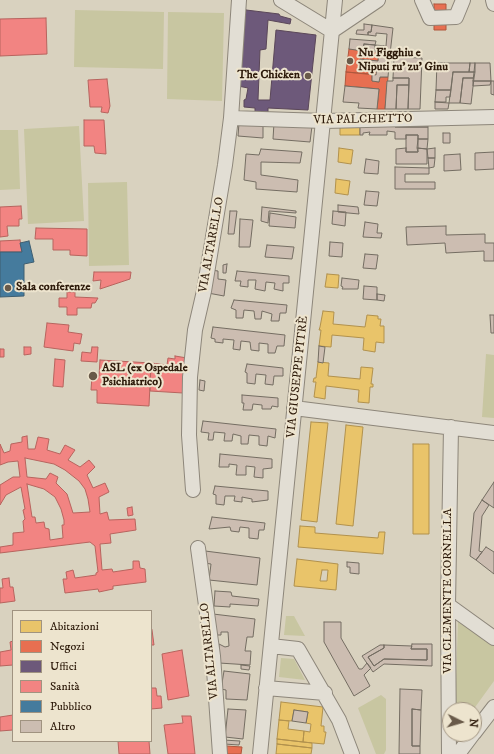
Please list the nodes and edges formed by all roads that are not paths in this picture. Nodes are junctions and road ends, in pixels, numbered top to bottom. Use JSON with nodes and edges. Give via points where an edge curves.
{"nodes":[{"id":1,"x":239,"y":0,"type":"edge"},
{"id":2,"x":280,"y":0,"type":"edge"},
{"id":3,"x":335,"y":0,"type":"edge"},
{"id":4,"x":378,"y":0,"type":"edge"},
{"id":5,"x":422,"y":0,"type":"edge"},
{"id":6,"x":463,"y":0,"type":"edge"},
{"id":7,"x":492,"y":0,"type":"edge"},
{"id":8,"x":494,"y":4,"type":"edge"},
{"id":9,"x":332,"y":31,"type":"junction"},
{"id":10,"x":494,"y":117,"type":"edge"},
{"id":11,"x":231,"y":118,"type":"junction"},
{"id":12,"x":324,"y":121,"type":"junction"},
{"id":13,"x":294,"y":408,"type":"junction"},
{"id":14,"x":451,"y":427,"type":"junction"},
{"id":15,"x":494,"y":433,"type":"edge"},
{"id":16,"x":193,"y":490,"type":"dead end"},
{"id":17,"x":198,"y":548,"type":"dead end"},
{"id":18,"x":448,"y":605,"type":"junction"},
{"id":19,"x":494,"y":638,"type":"edge"},
{"id":20,"x":271,"y":646,"type":"junction"},
{"id":21,"x":266,"y":688,"type":"junction"},
{"id":22,"x":325,"y":693,"type":"junction"},
{"id":23,"x":494,"y":706,"type":"edge"},
{"id":24,"x":482,"y":722,"type":"edge"},
{"id":25,"x":467,"y":742,"type":"edge"},
{"id":26,"x":220,"y":754,"type":"edge"},
{"id":27,"x":260,"y":754,"type":"edge"},
{"id":28,"x":352,"y":754,"type":"edge"},
{"id":29,"x":449,"y":754,"type":"edge"},
{"id":30,"x":458,"y":754,"type":"edge"}],
"edges":[{"from":1,"to":11,"type":"street","name":"VIA ALTARELLO"},
{"from":2,"to":9,"type":"street"},
{"from":3,"to":9,"type":"street","name":"VIA GIUSEPPE PITRÈ"},
{"from":4,"to":9,"type":"street"},
{"from":5,"to":6,"type":"street","via":[[430,18],[456,16]]},
{"from":7,"to":8,"type":"street"},
{"from":9,"to":12,"type":"street","name":"VIA GIUSEPPE PITRÈ"},
{"from":10,"to":12,"type":"street","name":"VIA PALCHETTO"},
{"from":11,"to":12,"type":"street","name":"VIA PALCHETTO"},
{"from":11,"to":16,"type":"street","name":"VIA ALTARELLO","via":[[204,291],[195,330],[190,377],[189,435]]},
{"from":12,"to":13,"type":"street","name":"VIA GIUSEPPE PITRÈ"},
{"from":13,"to":14,"type":"street"},
{"from":13,"to":20,"type":"street","name":"VIA GIUSEPPE PITRÈ"},
{"from":14,"to":15,"type":"street"},
{"from":14,"to":18,"type":"street","name":"VIA CLEMENTE CORNELLA"},
{"from":17,"to":26,"type":"street","name":"VIA ALTARELLO","via":[[213,656]]},
{"from":18,"to":19,"type":"street"},
{"from":18,"to":29,"type":"street","name":"VIA CLEMENTE CORNELLA"},
{"from":20,"to":21,"type":"street","name":"VIA GIUSEPPE PITRÈ"},
{"from":20,"to":22,"type":"street","via":[[298,649]]},
{"from":21,"to":22,"type":"street"},
{"from":21,"to":27,"type":"street","name":"VIA GIUSEPPE PITRÈ"},
{"from":22,"to":28,"type":"street"},
{"from":23,"to":24,"type":"street"},
{"from":25,"to":30,"type":"street"}]}
